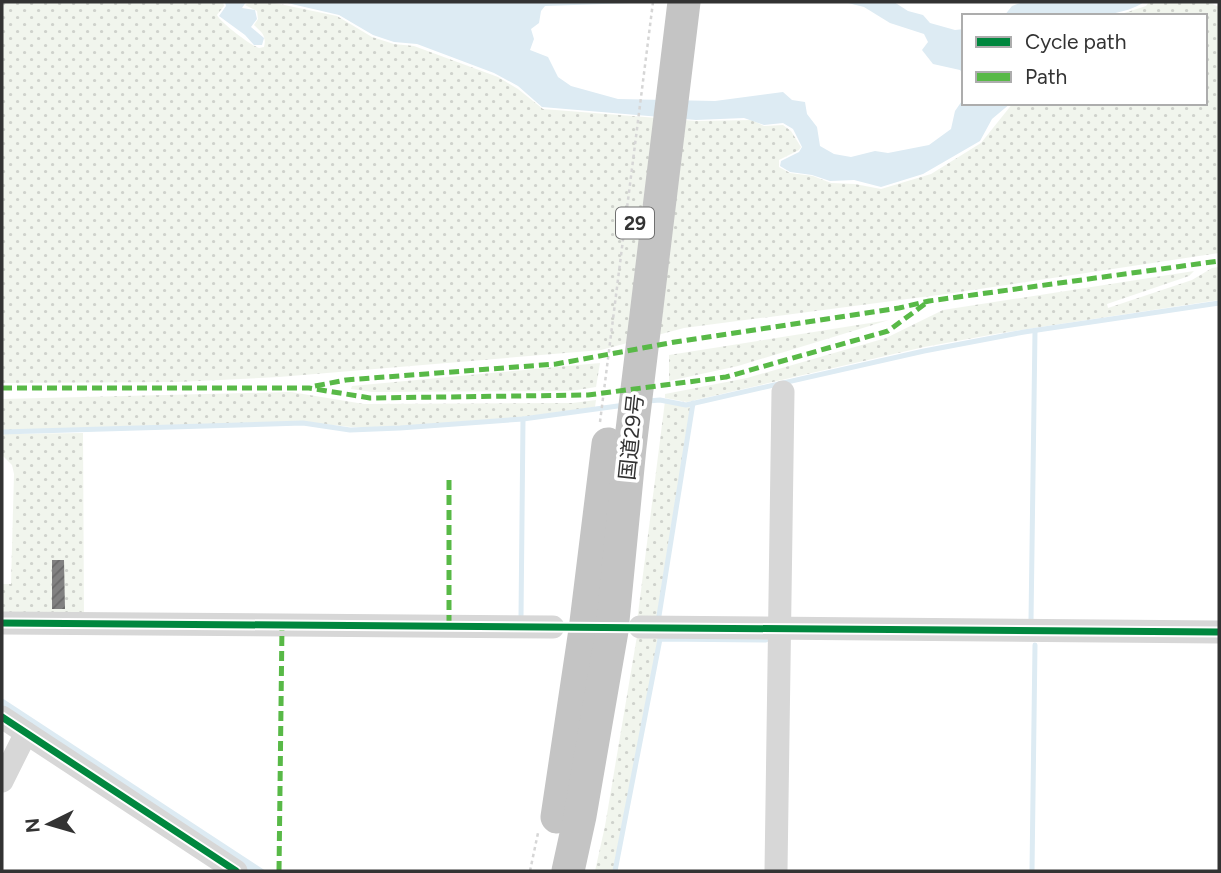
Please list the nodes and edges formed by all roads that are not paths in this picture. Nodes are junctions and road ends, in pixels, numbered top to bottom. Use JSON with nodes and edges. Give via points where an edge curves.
{"nodes":[{"id":1,"x":663,"y":2,"type":"edge"},
{"id":2,"x":684,"y":2,"type":"edge"},
{"id":3,"x":697,"y":2,"type":"edge"},
{"id":4,"x":676,"y":69,"type":"junction"},
{"id":5,"x":783,"y":392,"type":"dead end"},
{"id":6,"x":612,"y":439,"type":"junction"},
{"id":7,"x":2,"y":623,"type":"edge"},
{"id":8,"x":553,"y":627,"type":"dead end"},
{"id":9,"x":640,"y":627,"type":"dead end"},
{"id":10,"x":778,"y":629,"type":"junction"},
{"id":11,"x":1219,"y":632,"type":"edge"},
{"id":12,"x":2,"y":717,"type":"edge"},
{"id":13,"x":26,"y":733,"type":"junction"},
{"id":14,"x":2,"y":781,"type":"edge"},
{"id":15,"x":236,"y":871,"type":"edge"},
{"id":16,"x":548,"y":871,"type":"edge"},
{"id":17,"x":568,"y":871,"type":"edge"},
{"id":18,"x":776,"y":871,"type":"edge"}],
"edges":[{"from":1,"to":6,"type":"highway","name":"国道29号","number":"29"},
{"from":2,"to":4,"type":"highway","name":"国道29号","number":"29"},
{"from":3,"to":4,"type":"highway","number":"29","via":[[692,37]]},
{"from":4,"to":6,"type":"highway","name":"国道29号","number":"29"},
{"from":5,"to":10,"type":"street"},
{"from":6,"to":16,"type":"highway","name":"国道29号","number":"29"},
{"from":6,"to":17,"type":"highway","name":"国道29号","number":"29","via":[[612,631]]},
{"from":7,"to":8,"type":"street"},
{"from":9,"to":10,"type":"street"},
{"from":10,"to":11,"type":"street"},
{"from":10,"to":18,"type":"street"},
{"from":12,"to":13,"type":"street"},
{"from":13,"to":14,"type":"street"},
{"from":13,"to":15,"type":"street"}]}
